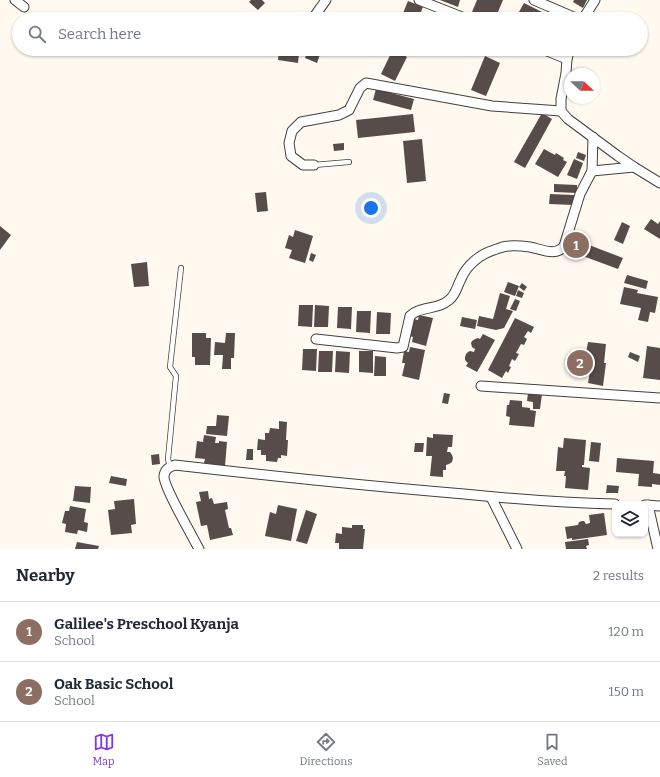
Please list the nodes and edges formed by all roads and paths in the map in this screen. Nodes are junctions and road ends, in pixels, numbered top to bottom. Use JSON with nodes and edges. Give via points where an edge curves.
{"nodes":[{"id":1,"x":15,"y":0,"type":"edge"},
{"id":2,"x":326,"y":0,"type":"edge"},
{"id":3,"x":419,"y":0,"type":"edge"},
{"id":4,"x":534,"y":0,"type":"edge"},
{"id":5,"x":595,"y":0,"type":"edge"},
{"id":6,"x":24,"y":7,"type":"dead end"},
{"id":7,"x":317,"y":12,"type":"edge"},
{"id":8,"x":449,"y":12,"type":"edge"},
{"id":9,"x":562,"y":12,"type":"edge"},
{"id":10,"x":588,"y":12,"type":"edge"},
{"id":11,"x":560,"y":56,"type":"edge"},
{"id":12,"x":568,"y":56,"type":"edge"},
{"id":13,"x":567,"y":59,"type":"junction"},
{"id":14,"x":561,"y":111,"type":"junction"},
{"id":15,"x":593,"y":137,"type":"junction"},
{"id":16,"x":349,"y":162,"type":"dead end"},
{"id":17,"x":314,"y":165,"type":"joint"},
{"id":18,"x":634,"y":168,"type":"junction"},
{"id":19,"x":592,"y":172,"type":"junction"},
{"id":20,"x":660,"y":183,"type":"edge"},
{"id":21,"x":181,"y":268,"type":"dead end"},
{"id":22,"x":316,"y":339,"type":"dead end"},
{"id":23,"x":481,"y":386,"type":"dead end"},
{"id":24,"x":660,"y":398,"type":"edge"},
{"id":25,"x":170,"y":467,"type":"junction"},
{"id":26,"x":492,"y":497,"type":"junction"},
{"id":27,"x":612,"y":504,"type":"edge"},
{"id":28,"x":648,"y":505,"type":"edge"},
{"id":29,"x":660,"y":506,"type":"edge"},
{"id":30,"x":648,"y":512,"type":"edge"},
{"id":31,"x":199,"y":549,"type":"edge"},
{"id":32,"x":517,"y":549,"type":"edge"},
{"id":33,"x":658,"y":549,"type":"edge"}],
"edges":[{"from":1,"to":6,"type":"street"},
{"from":2,"to":7,"type":"street"},
{"from":3,"to":8,"type":"street"},
{"from":4,"to":9,"type":"street"},
{"from":5,"to":10,"type":"street"},
{"from":11,"to":13,"type":"street"},
{"from":12,"to":13,"type":"street"},
{"from":13,"to":14,"type":"street"},
{"from":14,"to":15,"type":"street"},
{"from":14,"to":17,"type":"street","via":[[492,106],[366,83],[360,88],[349,110],[339,115],[301,122],[292,131],[289,143],[291,156],[303,166]]},
{"from":15,"to":18,"type":"street"},
{"from":15,"to":19,"type":"street"},
{"from":16,"to":17,"type":"lane"},
{"from":18,"to":19,"type":"street"},
{"from":18,"to":20,"type":"street"},
{"from":19,"to":22,"type":"street","via":[[580,194],[561,249],[555,252],[508,246],[492,250],[466,269],[450,299],[441,305],[418,311],[410,316],[403,347]]},
{"from":21,"to":25,"type":"lane","via":[[170,367],[176,376],[168,459]]},
{"from":23,"to":24,"type":"street"},
{"from":25,"to":26,"type":"street","via":[[175,465]]},
{"from":25,"to":31,"type":"street","via":[[164,476],[168,489]]},
{"from":26,"to":27,"type":"street"},
{"from":26,"to":32,"type":"street"},
{"from":28,"to":29,"type":"street"},
{"from":30,"to":33,"type":"street"}]}
